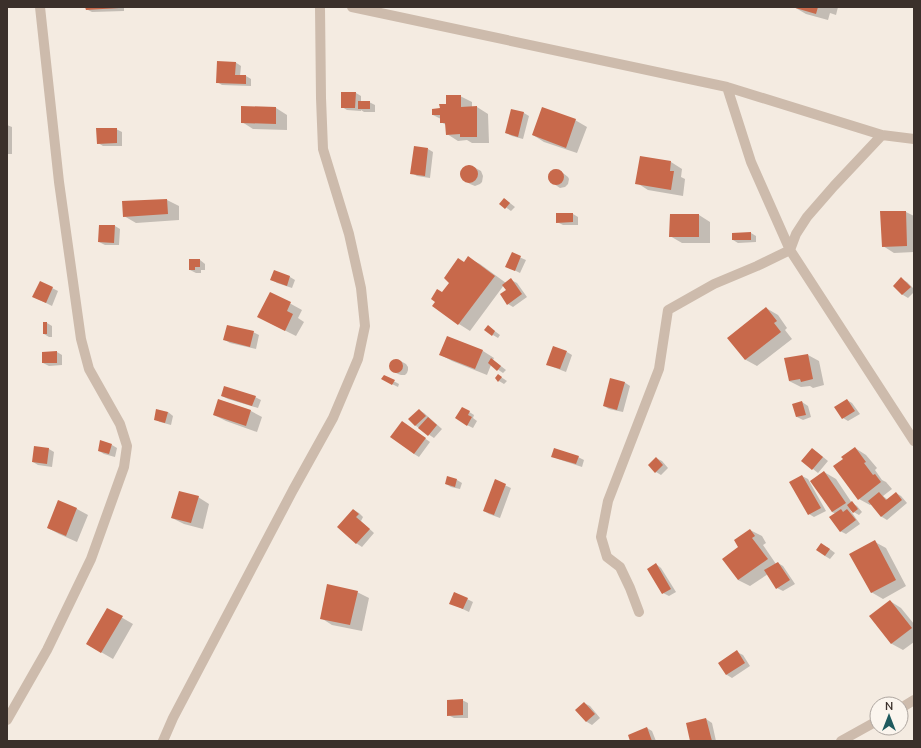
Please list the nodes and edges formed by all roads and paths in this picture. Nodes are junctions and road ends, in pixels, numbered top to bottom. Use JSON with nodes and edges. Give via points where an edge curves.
{"nodes":[{"id":1,"x":40,"y":7,"type":"edge"},
{"id":2,"x":320,"y":7,"type":"edge"},
{"id":3,"x":352,"y":7,"type":"edge"},
{"id":4,"x":727,"y":87,"type":"junction"},
{"id":5,"x":882,"y":135,"type":"junction"},
{"id":6,"x":914,"y":139,"type":"edge"},
{"id":7,"x":790,"y":250,"type":"junction"},
{"id":8,"x":914,"y":441,"type":"edge"},
{"id":9,"x":639,"y":612,"type":"dead end"},
{"id":10,"x":7,"y":720,"type":"edge"},
{"id":11,"x":869,"y":725,"type":"edge"},
{"id":12,"x":163,"y":741,"type":"edge"},
{"id":13,"x":841,"y":741,"type":"edge"}],
"edges":[{"from":1,"to":10,"type":"street","via":[[59,182],[81,339],[89,369],[120,424],[127,446],[124,466],[91,559],[47,650]]},
{"from":2,"to":12,"type":"street","via":[[323,149],[349,234],[361,288],[365,326],[358,359],[333,418]]},
{"from":3,"to":4,"type":"street"},
{"from":4,"to":5,"type":"street"},
{"from":4,"to":7,"type":"street","via":[[751,162]]},
{"from":5,"to":6,"type":"street"},
{"from":5,"to":7,"type":"street","via":[[807,217]]},
{"from":7,"to":8,"type":"street"},
{"from":7,"to":9,"type":"street","via":[[714,284],[668,310],[659,369],[608,501],[601,537],[607,557],[620,567]]},
{"from":11,"to":13,"type":"street"}]}
